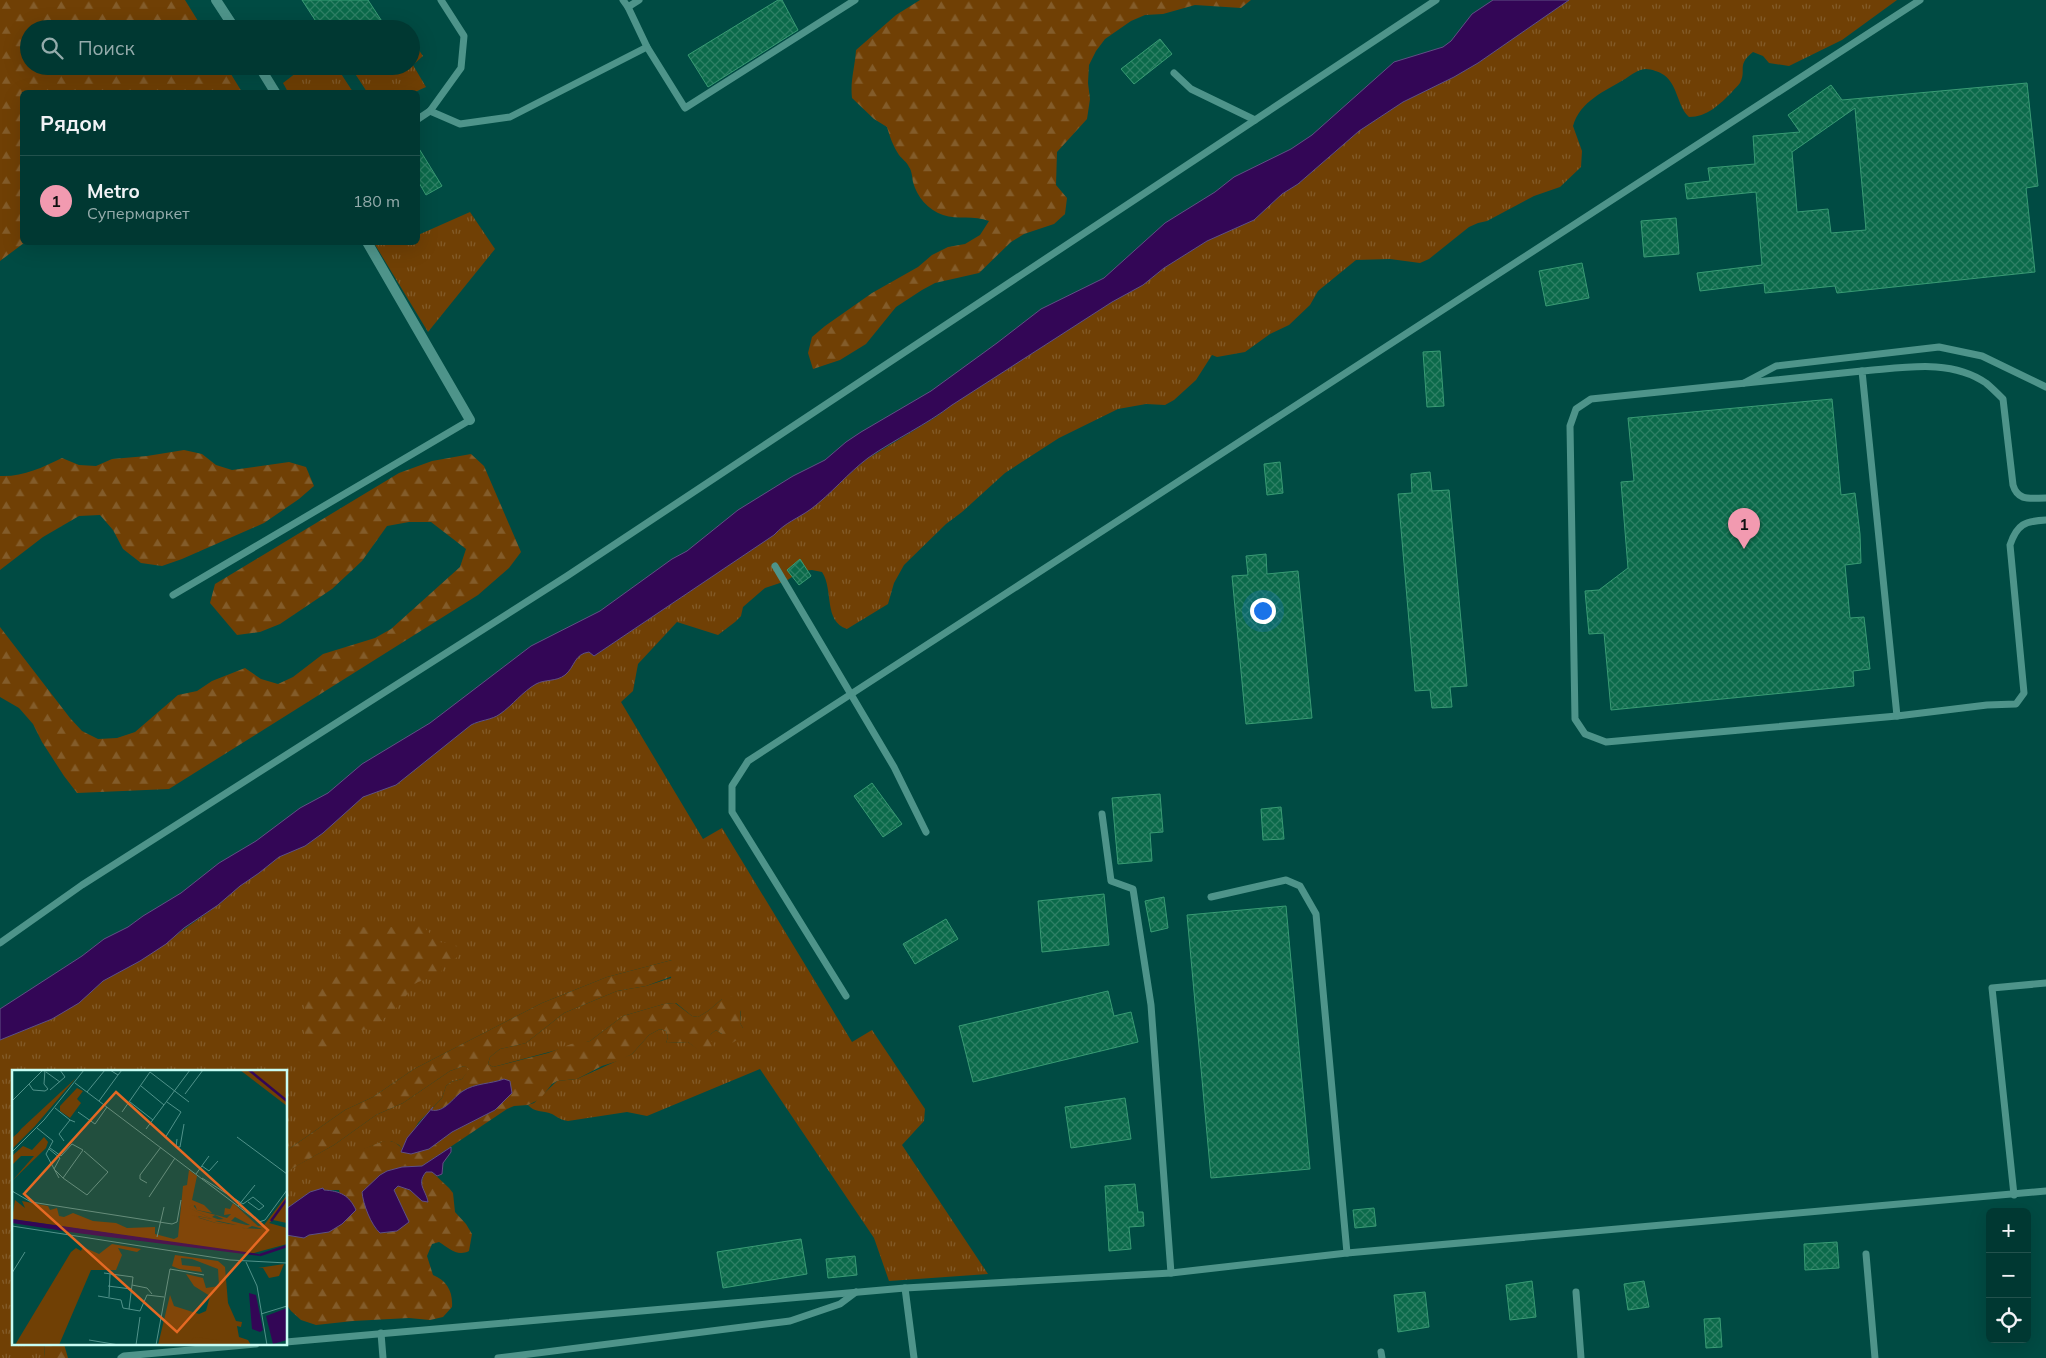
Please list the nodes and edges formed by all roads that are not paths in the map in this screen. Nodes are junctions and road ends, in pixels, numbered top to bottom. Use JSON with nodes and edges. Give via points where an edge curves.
{"nodes":[{"id":1,"x":216,"y":0,"type":"edge"},
{"id":2,"x":442,"y":0,"type":"edge"},
{"id":3,"x":623,"y":0,"type":"edge"},
{"id":4,"x":639,"y":0,"type":"edge"},
{"id":5,"x":855,"y":0,"type":"edge"},
{"id":6,"x":1436,"y":0,"type":"edge"},
{"id":7,"x":1920,"y":0,"type":"edge"},
{"id":8,"x":628,"y":7,"type":"junction"},
{"id":9,"x":229,"y":20,"type":"edge"},
{"id":10,"x":646,"y":47,"type":"junction"},
{"id":11,"x":1174,"y":73,"type":"dead end"},
{"id":12,"x":264,"y":75,"type":"edge"},
{"id":13,"x":274,"y":90,"type":"edge"},
{"id":14,"x":430,"y":111,"type":"junction"},
{"id":15,"x":420,"y":118,"type":"edge"},
{"id":16,"x":1255,"y":120,"type":"junction"},
{"id":17,"x":369,"y":245,"type":"edge"},
{"id":18,"x":1862,"y":371,"type":"junction"},
{"id":19,"x":1739,"y":385,"type":"junction"},
{"id":20,"x":2046,"y":387,"type":"edge"},
{"id":21,"x":470,"y":420,"type":"joint"},
{"id":22,"x":2046,"y":498,"type":"edge"},
{"id":23,"x":2046,"y":520,"type":"edge"},
{"id":24,"x":775,"y":566,"type":"dead end"},
{"id":25,"x":173,"y":595,"type":"dead end"},
{"id":26,"x":850,"y":695,"type":"junction"},
{"id":27,"x":1897,"y":716,"type":"junction"},
{"id":28,"x":1102,"y":814,"type":"dead end"},
{"id":29,"x":926,"y":832,"type":"dead end"},
{"id":30,"x":1211,"y":897,"type":"dead end"},
{"id":31,"x":0,"y":943,"type":"edge"},
{"id":32,"x":2046,"y":983,"type":"edge"},
{"id":33,"x":846,"y":996,"type":"dead end"},
{"id":34,"x":2046,"y":1191,"type":"edge"},
{"id":35,"x":2014,"y":1195,"type":"junction"},
{"id":36,"x":1347,"y":1253,"type":"junction"},
{"id":37,"x":1866,"y":1254,"type":"dead end"},
{"id":38,"x":1171,"y":1273,"type":"junction"},
{"id":39,"x":905,"y":1288,"type":"junction"},
{"id":40,"x":856,"y":1292,"type":"junction"},
{"id":41,"x":1576,"y":1292,"type":"dead end"},
{"id":42,"x":381,"y":1333,"type":"junction"},
{"id":43,"x":288,"y":1342,"type":"edge"},
{"id":44,"x":234,"y":1346,"type":"edge"},
{"id":45,"x":121,"y":1358,"type":"edge"},
{"id":46,"x":384,"y":1358,"type":"edge"},
{"id":47,"x":498,"y":1358,"type":"edge"},
{"id":48,"x":914,"y":1358,"type":"edge"},
{"id":49,"x":1581,"y":1358,"type":"edge"},
{"id":50,"x":1875,"y":1358,"type":"edge"}],
"edges":[{"from":1,"to":9,"type":"street"},
{"from":2,"to":14,"type":"lane","via":[[464,36],[461,68]]},
{"from":3,"to":8,"type":"lane"},
{"from":4,"to":8,"type":"lane"},
{"from":5,"to":10,"type":"lane","via":[[685,108]]},
{"from":6,"to":16,"type":"lane"},
{"from":7,"to":26,"type":"lane"},
{"from":8,"to":10,"type":"lane"},
{"from":10,"to":14,"type":"lane","via":[[510,117],[460,124]]},
{"from":11,"to":16,"type":"lane","via":[[1191,88]]},
{"from":12,"to":13,"type":"street"},
{"from":14,"to":15,"type":"lane"},
{"from":16,"to":31,"type":"lane","via":[[567,576],[82,885]]},
{"from":17,"to":21,"type":"street"},
{"from":18,"to":19,"type":"lane"},
{"from":18,"to":22,"type":"lane","via":[[1935,366],[1957,370],[1986,383],[2003,399],[2015,493],[2021,498]]},
{"from":18,"to":27,"type":"lane"},
{"from":19,"to":20,"type":"lane","via":[[1776,366],[1939,347],[1982,356]]},
{"from":19,"to":27,"type":"lane","via":[[1591,399],[1576,409],[1570,426],[1575,719],[1585,734],[1606,742]]},
{"from":21,"to":25,"type":"lane"},
{"from":23,"to":27,"type":"lane","via":[[2020,526],[2010,545],[2024,693],[2016,704]]},
{"from":24,"to":26,"type":"lane"},
{"from":26,"to":29,"type":"lane","via":[[894,767]]},
{"from":26,"to":33,"type":"lane","via":[[748,761],[732,786],[732,812]]},
{"from":28,"to":38,"type":"lane","via":[[1111,881],[1133,889],[1151,1006]]},
{"from":30,"to":36,"type":"lane","via":[[1286,880],[1300,886],[1316,914]]},
{"from":32,"to":35,"type":"lane","via":[[1992,988]]},
{"from":34,"to":35,"type":"lane"},
{"from":35,"to":36,"type":"lane"},
{"from":36,"to":38,"type":"lane"},
{"from":37,"to":50,"type":"lane"},
{"from":38,"to":39,"type":"lane"},
{"from":39,"to":40,"type":"lane"},
{"from":39,"to":48,"type":"lane"},
{"from":40,"to":42,"type":"lane"},
{"from":40,"to":47,"type":"lane","via":[[840,1304],[790,1321]]},
{"from":41,"to":49,"type":"lane"},
{"from":42,"to":43,"type":"lane"},
{"from":42,"to":46,"type":"lane"},
{"from":44,"to":45,"type":"lane"}]}
